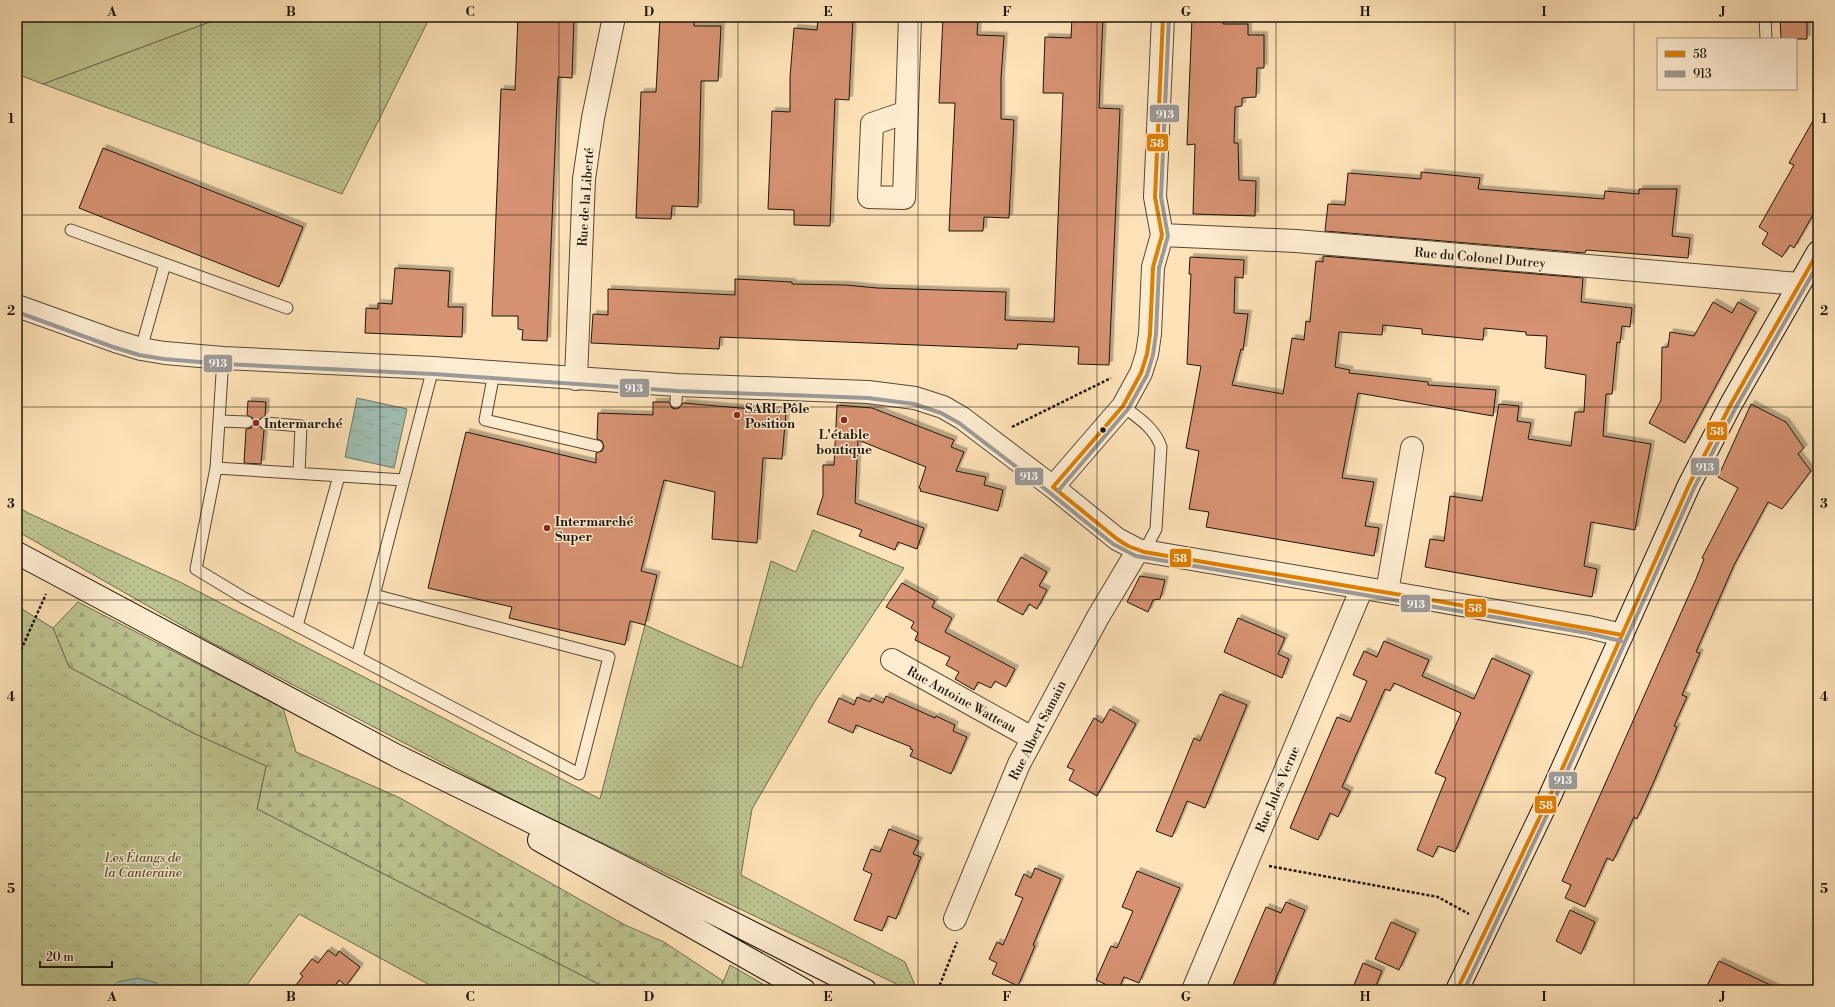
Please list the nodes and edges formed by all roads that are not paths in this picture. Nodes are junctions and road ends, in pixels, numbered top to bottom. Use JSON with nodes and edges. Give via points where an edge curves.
{"nodes":[{"id":1,"x":614,"y":17,"type":"edge"},
{"id":2,"x":910,"y":17,"type":"edge"},
{"id":3,"x":1163,"y":17,"type":"edge"},
{"id":4,"x":1765,"y":17,"type":"edge"},
{"id":5,"x":1766,"y":38,"type":"edge"},
{"id":6,"x":907,"y":112,"type":"dead end"},
{"id":7,"x":71,"y":230,"type":"dead end"},
{"id":8,"x":1162,"y":235,"type":"junction"},
{"id":9,"x":1817,"y":256,"type":"edge"},
{"id":10,"x":165,"y":264,"type":"junction"},
{"id":11,"x":1799,"y":284,"type":"junction"},
{"id":12,"x":17,"y":306,"type":"edge"},
{"id":13,"x":287,"y":308,"type":"dead end"},
{"id":14,"x":141,"y":349,"type":"junction"},
{"id":15,"x":223,"y":358,"type":"junction"},
{"id":16,"x":433,"y":368,"type":"junction"},
{"id":17,"x":494,"y":373,"type":"junction"},
{"id":18,"x":576,"y":379,"type":"junction"},
{"id":19,"x":1123,"y":406,"type":"junction"},
{"id":20,"x":219,"y":421,"type":"junction"},
{"id":21,"x":247,"y":422,"type":"dead end"},
{"id":22,"x":264,"y":424,"type":"dead end"},
{"id":23,"x":597,"y":446,"type":"dead end"},
{"id":24,"x":1412,"y":448,"type":"dead end"},
{"id":25,"x":216,"y":468,"type":"junction"},
{"id":26,"x":299,"y":473,"type":"junction"},
{"id":27,"x":339,"y":476,"type":"junction"},
{"id":28,"x":404,"y":480,"type":"junction"},
{"id":29,"x":1053,"y":487,"type":"junction"},
{"id":30,"x":1141,"y":551,"type":"junction"},
{"id":31,"x":17,"y":553,"type":"edge"},
{"id":32,"x":1362,"y":588,"type":"junction"},
{"id":33,"x":1387,"y":592,"type":"junction"},
{"id":34,"x":374,"y":595,"type":"junction"},
{"id":35,"x":297,"y":626,"type":"junction"},
{"id":36,"x":1622,"y":635,"type":"junction"},
{"id":37,"x":357,"y":657,"type":"junction"},
{"id":38,"x":892,"y":660,"type":"dead end"},
{"id":39,"x":1032,"y":738,"type":"junction"},
{"id":40,"x":397,"y":756,"type":"junction"},
{"id":41,"x":955,"y":920,"type":"road end"},
{"id":42,"x":804,"y":990,"type":"edge"},
{"id":43,"x":865,"y":990,"type":"edge"},
{"id":44,"x":1193,"y":990,"type":"edge"},
{"id":45,"x":1457,"y":990,"type":"edge"}],
"edges":[{"from":1,"to":18,"type":"street","name":"Rue de la Liberté","via":[[593,118],[584,179]]},
{"from":2,"to":6,"type":"street"},
{"from":3,"to":8,"type":"street","via":[[1155,197]]},
{"from":4,"to":5,"type":"lane"},
{"from":7,"to":10,"type":"lane"},
{"from":8,"to":11,"type":"street","name":"Rue du Colonel Dutrey","via":[[1296,241]]},
{"from":8,"to":19,"type":"street","via":[[1153,267],[1147,354],[1141,373]]},
{"from":9,"to":11,"type":"street"},
{"from":10,"to":13,"type":"lane"},
{"from":10,"to":14,"type":"lane"},
{"from":11,"to":36,"type":"street","via":[[1751,368],[1686,492]]},
{"from":12,"to":14,"type":"street"},
{"from":14,"to":15,"type":"street"},
{"from":15,"to":16,"type":"street"},
{"from":15,"to":20,"type":"lane"},
{"from":16,"to":17,"type":"street"},
{"from":16,"to":28,"type":"lane"},
{"from":17,"to":18,"type":"street"},
{"from":17,"to":23,"type":"lane","via":[[485,420]]},
{"from":18,"to":29,"type":"street","via":[[677,394],[868,392],[914,398],[943,407],[962,418]]},
{"from":19,"to":29,"type":"street"},
{"from":19,"to":30,"type":"lane","via":[[1158,436],[1161,447],[1156,530]]},
{"from":20,"to":21,"type":"lane"},
{"from":20,"to":25,"type":"lane"},
{"from":22,"to":26,"type":"lane","via":[[301,426]]},
{"from":24,"to":33,"type":"street"},
{"from":25,"to":26,"type":"lane"},
{"from":25,"to":35,"type":"lane","via":[[196,569]]},
{"from":26,"to":27,"type":"lane"},
{"from":27,"to":28,"type":"lane"},
{"from":27,"to":35,"type":"lane"},
{"from":28,"to":34,"type":"lane"},
{"from":29,"to":30,"type":"street","via":[[1117,539]]},
{"from":30,"to":32,"type":"street"},
{"from":30,"to":39,"type":"street","name":"Rue Albert Samain","via":[[1105,604]]},
{"from":31,"to":40,"type":"street"},
{"from":32,"to":33,"type":"street"},
{"from":32,"to":44,"type":"street","name":"Rue Jules Verne"},
{"from":33,"to":36,"type":"street"},
{"from":34,"to":37,"type":"lane"},
{"from":34,"to":37,"type":"lane","via":[[609,657],[579,774]]},
{"from":35,"to":37,"type":"lane"},
{"from":36,"to":45,"type":"street","via":[[1550,796]]},
{"from":38,"to":39,"type":"street","name":"Rue Antoine Watteau"},
{"from":39,"to":41,"type":"street","name":"Rue Albert Samain","via":[[1000,808]]},
{"from":40,"to":42,"type":"street"},
{"from":40,"to":43,"type":"street"}]}
